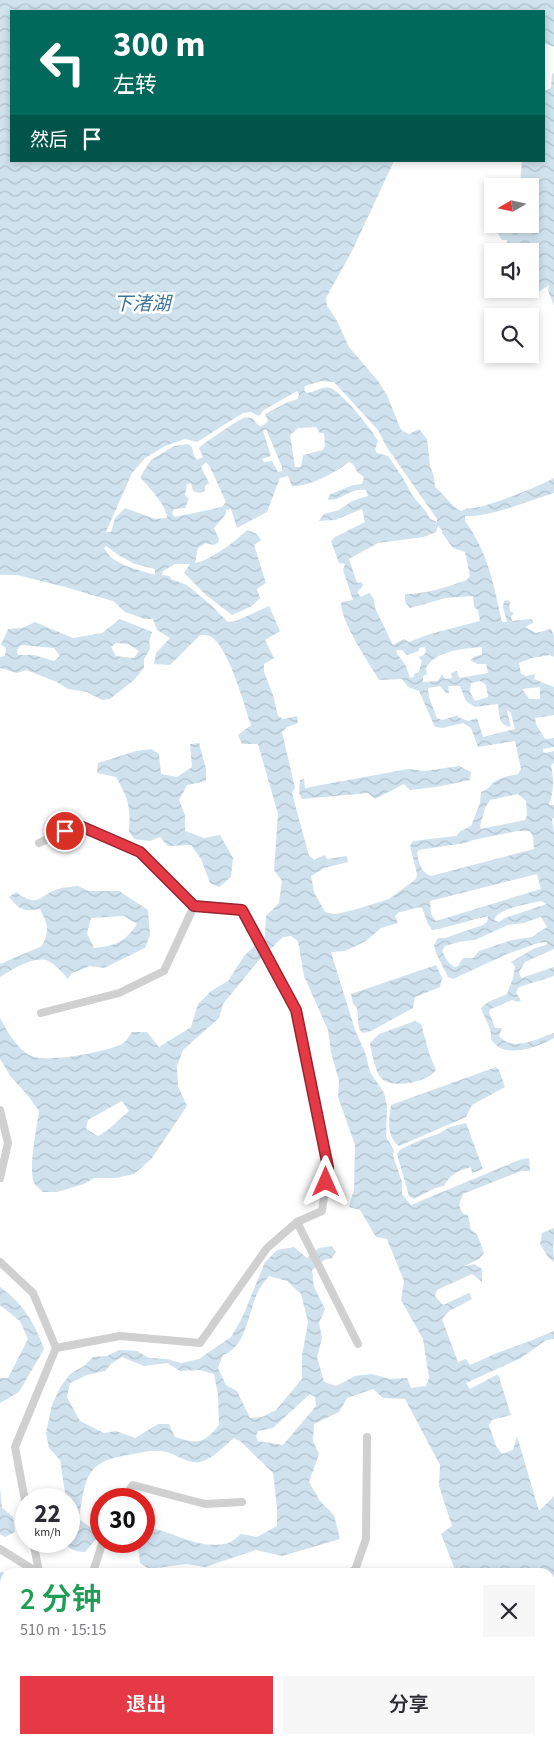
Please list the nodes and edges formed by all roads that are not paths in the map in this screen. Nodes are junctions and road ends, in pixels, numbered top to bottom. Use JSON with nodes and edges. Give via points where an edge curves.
{"nodes":[{"id":1,"x":39,"y":843,"type":"dead end"},
{"id":2,"x":194,"y":906,"type":"junction"},
{"id":3,"x":41,"y":1013,"type":"dead end"},
{"id":4,"x":0,"y":1110,"type":"edge"},
{"id":5,"x":0,"y":1178,"type":"edge"},
{"id":6,"x":297,"y":1222,"type":"junction"},
{"id":7,"x":0,"y":1262,"type":"edge"},
{"id":8,"x":358,"y":1344,"type":"dead end"},
{"id":9,"x":56,"y":1348,"type":"junction"},
{"id":10,"x":367,"y":1437,"type":"dead end"},
{"id":11,"x":23,"y":1488,"type":"edge"},
{"id":12,"x":131,"y":1488,"type":"edge"},
{"id":13,"x":144,"y":1488,"type":"edge"},
{"id":14,"x":155,"y":1491,"type":"edge"},
{"id":15,"x":242,"y":1502,"type":"dead end"},
{"id":16,"x":0,"y":1549,"type":"edge"},
{"id":17,"x":35,"y":1553,"type":"edge"},
{"id":18,"x":99,"y":1553,"type":"edge"},
{"id":19,"x":31,"y":1568,"type":"edge"},
{"id":20,"x":37,"y":1568,"type":"edge"},
{"id":21,"x":94,"y":1568,"type":"edge"},
{"id":22,"x":356,"y":1568,"type":"edge"}],
"edges":[{"from":1,"to":2,"type":"street","via":[[78,825],[140,852]]},
{"from":2,"to":3,"type":"street","via":[[164,972],[119,993]]},
{"from":2,"to":6,"type":"street","via":[[242,910],[296,1010],[328,1167],[322,1211]]},
{"from":4,"to":5,"type":"street","via":[[8,1143]]},
{"from":6,"to":8,"type":"street"},
{"from":6,"to":9,"type":"street","via":[[267,1248],[200,1343],[120,1336]]},
{"from":7,"to":9,"type":"street","via":[[33,1293]]},
{"from":9,"to":11,"type":"street","via":[[15,1447]]},
{"from":10,"to":22,"type":"street","via":[[366,1539]]},
{"from":12,"to":13,"type":"street","via":[[133,1485]]},
{"from":14,"to":15,"type":"street","via":[[204,1504]]},
{"from":16,"to":19,"type":"street"},
{"from":17,"to":20,"type":"street"},
{"from":18,"to":21,"type":"street"}]}
